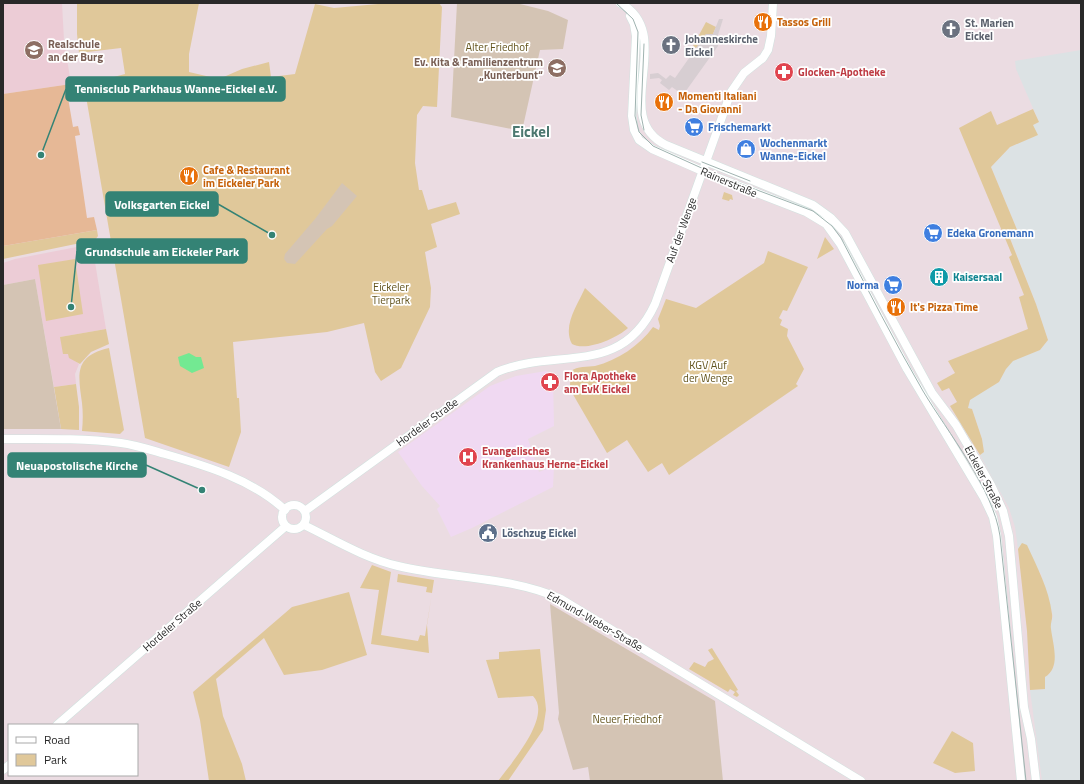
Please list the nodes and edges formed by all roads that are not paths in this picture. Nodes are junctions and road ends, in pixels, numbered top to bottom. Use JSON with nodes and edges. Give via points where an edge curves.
{"nodes":[{"id":1,"x":619,"y":3,"type":"edge"},
{"id":2,"x":774,"y":4,"type":"edge"},
{"id":3,"x":638,"y":26,"type":"junction"},
{"id":4,"x":706,"y":161,"type":"junction"},
{"id":5,"x":702,"y":171,"type":"junction"},
{"id":6,"x":822,"y":216,"type":"junction"},
{"id":7,"x":562,"y":359,"type":"joint"},
{"id":8,"x":3,"y":439,"type":"edge"},
{"id":9,"x":285,"y":510,"type":"junction"},
{"id":10,"x":305,"y":511,"type":"junction"},
{"id":11,"x":304,"y":524,"type":"junction"},
{"id":12,"x":286,"y":526,"type":"junction"},
{"id":13,"x":58,"y":724,"type":"edge"},
{"id":14,"x":861,"y":781,"type":"edge"},
{"id":15,"x":1021,"y":781,"type":"edge"},
{"id":16,"x":1036,"y":781,"type":"edge"}],
"edges":[{"from":1,"to":3,"type":"street"},
{"from":2,"to":4,"type":"street","name":"Auf der Wenge","via":[[770,44],[763,58],[744,73],[734,87]]},
{"from":3,"to":4,"type":"street","name":"Rainerstraße","via":[[644,40],[641,111],[648,131],[660,142]]},
{"from":3,"to":5,"type":"street","name":"Rainerstraße","via":[[632,116],[634,130],[639,140],[652,149]]},
{"from":4,"to":5,"type":"street","name":"Auf der Wenge"},
{"from":4,"to":6,"type":"street","name":"Rainerstraße","via":[[802,201]]},
{"from":5,"to":6,"type":"street","name":"Rainerstraße","via":[[746,190]]},
{"from":5,"to":7,"type":"street","name":"Auf der Wenge","via":[[655,304],[642,326],[625,342],[610,350],[591,356]]},
{"from":6,"to":15,"type":"street","name":"Eickeler Straße","via":[[841,245],[907,369],[954,445],[993,517]]},
{"from":6,"to":16,"type":"street","name":"Eickeler Straße","via":[[844,233],[915,365],[956,425],[1003,512],[1010,543],[1024,708]]},
{"from":7,"to":10,"type":"street","name":"Hordeler Straße","via":[[508,367],[497,372]]},
{"from":8,"to":9,"type":"street","via":[[100,440],[138,446],[239,480]]},
{"from":9,"to":10,"type":"street","via":[[295,506]]},
{"from":9,"to":12,"type":"street","via":[[283,518]]},
{"from":10,"to":11,"type":"street"},
{"from":11,"to":12,"type":"street","via":[[295,529]]},
{"from":11,"to":14,"type":"street","name":"Edmund-Weber-Straße","via":[[344,546],[396,566],[533,589],[557,597]]},
{"from":12,"to":13,"type":"street","name":"Hordeler Straße"}]}
